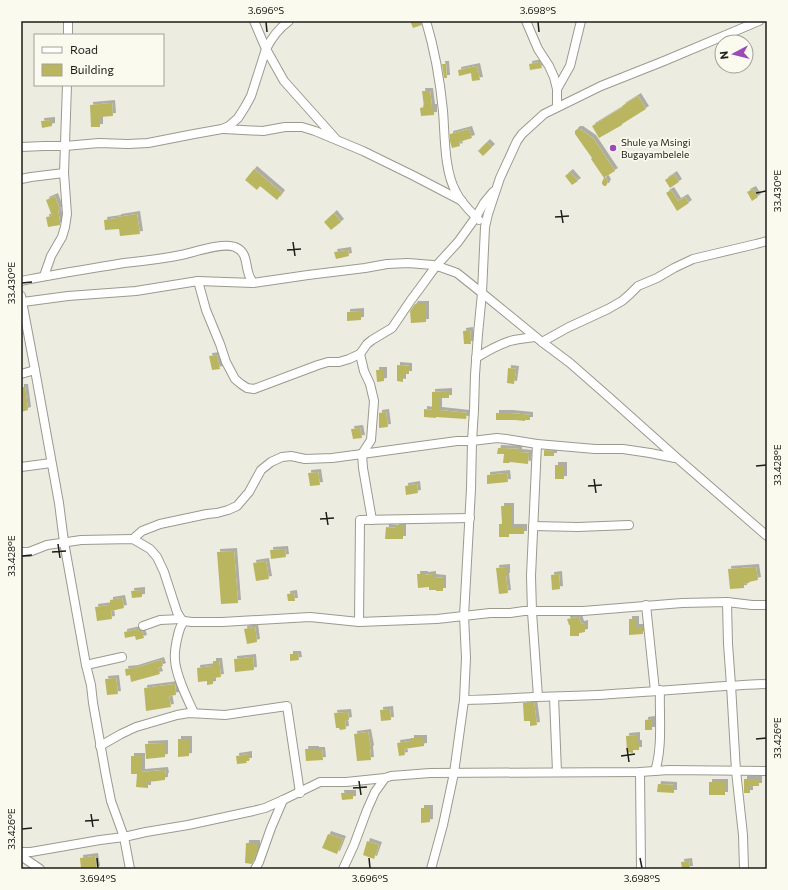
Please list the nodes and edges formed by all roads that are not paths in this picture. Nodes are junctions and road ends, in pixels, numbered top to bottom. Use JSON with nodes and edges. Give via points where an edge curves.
{"nodes":[{"id":1,"x":68,"y":21,"type":"edge"},
{"id":2,"x":254,"y":21,"type":"edge"},
{"id":3,"x":289,"y":21,"type":"edge"},
{"id":4,"x":426,"y":21,"type":"edge"},
{"id":5,"x":526,"y":21,"type":"edge"},
{"id":6,"x":581,"y":21,"type":"edge"},
{"id":7,"x":759,"y":21,"type":"edge"},
{"id":8,"x":68,"y":34,"type":"edge"},
{"id":9,"x":266,"y":49,"type":"junction"},
{"id":10,"x":67,"y":86,"type":"edge"},
{"id":11,"x":557,"y":89,"type":"junction"},
{"id":12,"x":557,"y":107,"type":"junction"},
{"id":13,"x":222,"y":129,"type":"junction"},
{"id":14,"x":337,"y":140,"type":"junction"},
{"id":15,"x":65,"y":146,"type":"junction"},
{"id":16,"x":21,"y":147,"type":"edge"},
{"id":17,"x":64,"y":173,"type":"junction"},
{"id":18,"x":21,"y":179,"type":"edge"},
{"id":19,"x":495,"y":190,"type":"junction"},
{"id":20,"x":462,"y":201,"type":"junction"},
{"id":21,"x":476,"y":217,"type":"junction"},
{"id":22,"x":485,"y":227,"type":"junction"},
{"id":23,"x":767,"y":241,"type":"edge"},
{"id":24,"x":436,"y":266,"type":"junction"},
{"id":25,"x":44,"y":276,"type":"junction"},
{"id":26,"x":21,"y":281,"type":"edge"},
{"id":27,"x":198,"y":281,"type":"junction"},
{"id":28,"x":253,"y":284,"type":"junction"},
{"id":29,"x":482,"y":293,"type":"junction"},
{"id":30,"x":22,"y":299,"type":"edge"},
{"id":31,"x":538,"y":340,"type":"junction"},
{"id":32,"x":360,"y":354,"type":"junction"},
{"id":33,"x":476,"y":358,"type":"junction"},
{"id":34,"x":35,"y":370,"type":"junction"},
{"id":35,"x":21,"y":374,"type":"edge"},
{"id":36,"x":472,"y":441,"type":"junction"},
{"id":37,"x":537,"y":444,"type":"junction"},
{"id":38,"x":362,"y":454,"type":"junction"},
{"id":39,"x":677,"y":458,"type":"junction"},
{"id":40,"x":51,"y":463,"type":"junction"},
{"id":41,"x":21,"y":467,"type":"edge"},
{"id":42,"x":470,"y":518,"type":"junction"},
{"id":43,"x":372,"y":520,"type":"junction"},
{"id":44,"x":629,"y":525,"type":"dead end"},
{"id":45,"x":533,"y":526,"type":"junction"},
{"id":46,"x":767,"y":536,"type":"edge"},
{"id":47,"x":133,"y":539,"type":"junction"},
{"id":48,"x":64,"y":542,"type":"junction"},
{"id":49,"x":25,"y":552,"type":"edge"},
{"id":50,"x":21,"y":560,"type":"edge"},
{"id":51,"x":726,"y":602,"type":"junction"},
{"id":52,"x":646,"y":605,"type":"junction"},
{"id":53,"x":767,"y":605,"type":"edge"},
{"id":54,"x":532,"y":612,"type":"junction"},
{"id":55,"x":464,"y":616,"type":"junction"},
{"id":56,"x":183,"y":620,"type":"junction"},
{"id":57,"x":359,"y":622,"type":"junction"},
{"id":58,"x":143,"y":626,"type":"dead end"},
{"id":59,"x":122,"y":657,"type":"dead end"},
{"id":60,"x":86,"y":665,"type":"junction"},
{"id":61,"x":767,"y":684,"type":"edge"},
{"id":62,"x":731,"y":685,"type":"junction"},
{"id":63,"x":658,"y":691,"type":"junction"},
{"id":64,"x":538,"y":697,"type":"junction"},
{"id":65,"x":554,"y":697,"type":"junction"},
{"id":66,"x":464,"y":700,"type":"junction"},
{"id":67,"x":194,"y":713,"type":"junction"},
{"id":68,"x":100,"y":746,"type":"junction"},
{"id":69,"x":655,"y":771,"type":"junction"},
{"id":70,"x":736,"y":771,"type":"junction"},
{"id":71,"x":767,"y":771,"type":"edge"},
{"id":72,"x":557,"y":772,"type":"junction"},
{"id":73,"x":640,"y":772,"type":"junction"},
{"id":74,"x":454,"y":773,"type":"junction"},
{"id":75,"x":385,"y":778,"type":"junction"},
{"id":76,"x":300,"y":793,"type":"junction"},
{"id":77,"x":283,"y":800,"type":"junction"},
{"id":78,"x":124,"y":837,"type":"junction"},
{"id":79,"x":21,"y":852,"type":"edge"},
{"id":80,"x":21,"y":856,"type":"edge"},
{"id":81,"x":40,"y":869,"type":"edge"},
{"id":82,"x":130,"y":869,"type":"edge"},
{"id":83,"x":255,"y":869,"type":"edge"},
{"id":84,"x":343,"y":869,"type":"edge"},
{"id":85,"x":431,"y":869,"type":"edge"},
{"id":86,"x":641,"y":869,"type":"edge"},
{"id":87,"x":744,"y":869,"type":"edge"}],
"edges":[{"from":1,"to":8,"type":"street"},
{"from":2,"to":9,"type":"street"},
{"from":3,"to":9,"type":"street","via":[[279,29]]},
{"from":4,"to":20,"type":"street","via":[[438,73],[448,171],[456,193]]},
{"from":5,"to":11,"type":"street","via":[[538,49],[549,66]]},
{"from":6,"to":11,"type":"street","via":[[570,66]]},
{"from":7,"to":12,"type":"street","via":[[601,86]]},
{"from":9,"to":13,"type":"street","via":[[245,108],[238,118]]},
{"from":9,"to":14,"type":"street","via":[[284,81]]},
{"from":10,"to":15,"type":"street"},
{"from":11,"to":12,"type":"street"},
{"from":12,"to":19,"type":"street","via":[[544,114],[522,134]]},
{"from":13,"to":14,"type":"street","via":[[263,130],[302,127]]},
{"from":13,"to":15,"type":"street","via":[[148,143]]},
{"from":14,"to":20,"type":"street"},
{"from":15,"to":16,"type":"street"},
{"from":15,"to":17,"type":"street"},
{"from":17,"to":18,"type":"street"},
{"from":17,"to":25,"type":"street","via":[[66,227]]},
{"from":19,"to":21,"type":"street"},
{"from":19,"to":22,"type":"street"},
{"from":20,"to":21,"type":"street"},
{"from":21,"to":22,"type":"street"},
{"from":21,"to":24,"type":"street"},
{"from":22,"to":29,"type":"street"},
{"from":23,"to":31,"type":"street","via":[[693,259],[638,286],[622,301]]},
{"from":24,"to":28,"type":"street","via":[[387,264]]},
{"from":24,"to":29,"type":"street","via":[[456,273]]},
{"from":24,"to":32,"type":"street","via":[[392,328],[372,340]]},
{"from":25,"to":26,"type":"street"},
{"from":25,"to":28,"type":"street","via":[[228,245],[238,248],[245,255]]},
{"from":27,"to":28,"type":"street"},
{"from":27,"to":30,"type":"street","via":[[136,292]]},
{"from":27,"to":32,"type":"street","via":[[226,362],[236,378],[247,388],[254,389],[318,365],[340,362]]},
{"from":29,"to":31,"type":"street"},
{"from":29,"to":33,"type":"street"},
{"from":30,"to":34,"type":"street"},
{"from":31,"to":33,"type":"street","via":[[510,341]]},
{"from":31,"to":39,"type":"street","via":[[570,363]]},
{"from":32,"to":38,"type":"street","via":[[374,401],[371,440]]},
{"from":33,"to":36,"type":"street"},
{"from":34,"to":35,"type":"street"},
{"from":34,"to":40,"type":"street"},
{"from":36,"to":37,"type":"street","via":[[497,438]]},
{"from":36,"to":38,"type":"street"},
{"from":36,"to":42,"type":"street"},
{"from":37,"to":39,"type":"street","via":[[623,449]]},
{"from":37,"to":45,"type":"street"},
{"from":38,"to":43,"type":"street"},
{"from":38,"to":47,"type":"street","via":[[317,459],[282,457],[261,470],[249,492],[232,508],[217,514],[160,524],[142,531]]},
{"from":39,"to":46,"type":"street"},
{"from":40,"to":41,"type":"street"},
{"from":40,"to":48,"type":"street"},
{"from":42,"to":43,"type":"street"},
{"from":42,"to":55,"type":"street"},
{"from":43,"to":57,"type":"street","via":[[360,520]]},
{"from":44,"to":45,"type":"street"},
{"from":45,"to":54,"type":"street"},
{"from":47,"to":48,"type":"street"},
{"from":47,"to":56,"type":"street","via":[[150,549],[156,557],[164,572],[177,612]]},
{"from":48,"to":49,"type":"street"},
{"from":48,"to":60,"type":"street"},
{"from":49,"to":50,"type":"street"},
{"from":51,"to":52,"type":"street"},
{"from":51,"to":53,"type":"street"},
{"from":51,"to":62,"type":"street"},
{"from":52,"to":54,"type":"street","via":[[583,611]]},
{"from":52,"to":63,"type":"street"},
{"from":54,"to":55,"type":"street"},
{"from":54,"to":64,"type":"street"},
{"from":55,"to":57,"type":"street"},
{"from":55,"to":66,"type":"street"},
{"from":56,"to":57,"type":"street","via":[[222,622],[310,617]]},
{"from":56,"to":58,"type":"street","via":[[160,620]]},
{"from":56,"to":67,"type":"street","via":[[176,641],[175,660]]},
{"from":59,"to":60,"type":"street"},
{"from":60,"to":68,"type":"street"},
{"from":61,"to":62,"type":"street"},
{"from":62,"to":63,"type":"street"},
{"from":62,"to":70,"type":"street"},
{"from":63,"to":65,"type":"street"},
{"from":63,"to":69,"type":"street","via":[[658,762]]},
{"from":64,"to":65,"type":"street"},
{"from":64,"to":66,"type":"street"},
{"from":65,"to":72,"type":"street"},
{"from":66,"to":74,"type":"street"},
{"from":67,"to":68,"type":"street","via":[[185,713],[136,727]]},
{"from":67,"to":76,"type":"street","via":[[225,715],[287,706]]},
{"from":68,"to":78,"type":"street","via":[[111,801]]},
{"from":69,"to":70,"type":"street"},
{"from":69,"to":73,"type":"street"},
{"from":70,"to":71,"type":"street"},
{"from":70,"to":87,"type":"street"},
{"from":72,"to":73,"type":"street"},
{"from":72,"to":74,"type":"street"},
{"from":73,"to":86,"type":"street"},
{"from":74,"to":75,"type":"street"},
{"from":74,"to":85,"type":"street"},
{"from":75,"to":76,"type":"street","via":[[320,782]]},
{"from":75,"to":84,"type":"street","via":[[375,792]]},
{"from":76,"to":77,"type":"street"},
{"from":77,"to":78,"type":"street","via":[[253,811]]},
{"from":77,"to":83,"type":"street"},
{"from":78,"to":79,"type":"street"},
{"from":78,"to":82,"type":"street"},
{"from":80,"to":81,"type":"street"}]}
